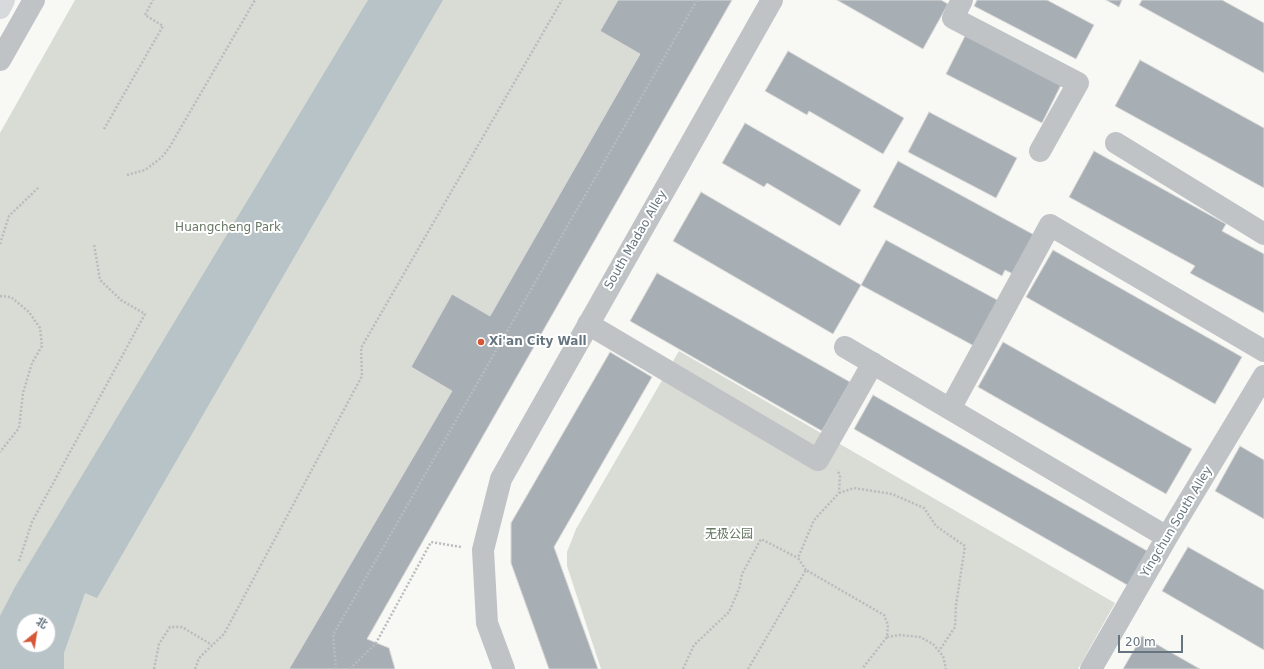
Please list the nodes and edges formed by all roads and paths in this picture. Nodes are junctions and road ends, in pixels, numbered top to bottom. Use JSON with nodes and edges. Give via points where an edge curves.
{"nodes":[{"id":1,"x":4,"y":0,"type":"edge"},
{"id":2,"x":34,"y":0,"type":"edge"},
{"id":3,"x":153,"y":0,"type":"edge"},
{"id":4,"x":255,"y":0,"type":"edge"},
{"id":5,"x":562,"y":0,"type":"edge"},
{"id":6,"x":697,"y":0,"type":"edge"},
{"id":7,"x":772,"y":0,"type":"edge"},
{"id":8,"x":962,"y":0,"type":"edge"},
{"id":9,"x":0,"y":8,"type":"edge"},
{"id":10,"x":0,"y":60,"type":"edge"},
{"id":11,"x":104,"y":129,"type":"dead end"},
{"id":12,"x":1116,"y":143,"type":"dead end"},
{"id":13,"x":1040,"y":151,"type":"dead end"},
{"id":14,"x":127,"y":175,"type":"dead end"},
{"id":15,"x":39,"y":187,"type":"dead end"},
{"id":16,"x":1264,"y":234,"type":"edge"},
{"id":17,"x":0,"y":244,"type":"edge"},
{"id":18,"x":94,"y":244,"type":"dead end"},
{"id":19,"x":0,"y":296,"type":"edge"},
{"id":20,"x":588,"y":324,"type":"junction"},
{"id":21,"x":845,"y":347,"type":"dead end"},
{"id":22,"x":1264,"y":351,"type":"edge"},
{"id":23,"x":873,"y":363,"type":"junction"},
{"id":24,"x":1264,"y":376,"type":"edge"},
{"id":25,"x":950,"y":409,"type":"junction"},
{"id":26,"x":824,"y":450,"type":"junction"},
{"id":27,"x":0,"y":452,"type":"edge"},
{"id":28,"x":839,"y":493,"type":"junction"},
{"id":29,"x":1167,"y":537,"type":"junction"},
{"id":30,"x":483,"y":550,"type":"junction"},
{"id":31,"x":798,"y":558,"type":"junction"},
{"id":32,"x":19,"y":561,"type":"dead end"},
{"id":33,"x":806,"y":570,"type":"junction"},
{"id":34,"x":887,"y":637,"type":"junction"},
{"id":35,"x":212,"y":645,"type":"junction"},
{"id":36,"x":939,"y":651,"type":"junction"},
{"id":37,"x":154,"y":669,"type":"edge"},
{"id":38,"x":195,"y":669,"type":"edge"},
{"id":39,"x":336,"y":669,"type":"edge"},
{"id":40,"x":350,"y":669,"type":"edge"},
{"id":41,"x":504,"y":669,"type":"edge"},
{"id":42,"x":683,"y":669,"type":"edge"},
{"id":43,"x":748,"y":669,"type":"edge"},
{"id":44,"x":862,"y":669,"type":"edge"},
{"id":45,"x":946,"y":669,"type":"edge"},
{"id":46,"x":1091,"y":669,"type":"edge"}],
"edges":[{"from":1,"to":9,"type":"main road"},
{"from":2,"to":10,"type":"street"},
{"from":3,"to":11,"type":"path","via":[[145,15],[163,26]]},
{"from":4,"to":14,"type":"path","via":[[165,153],[145,170]]},
{"from":5,"to":35,"type":"path","via":[[361,348],[362,376],[224,634]]},
{"from":6,"to":39,"type":"path","via":[[333,636]]},
{"from":7,"to":20,"type":"street","name":"South Madao Alley"},
{"from":8,"to":13,"type":"street","via":[[953,18],[1078,83]]},
{"from":12,"to":16,"type":"street"},
{"from":15,"to":17,"type":"path","via":[[9,216]]},
{"from":18,"to":32,"type":"path","via":[[100,280],[121,300],[145,314],[32,522]]},
{"from":19,"to":27,"type":"path","via":[[11,297],[29,312],[40,328],[42,346],[32,363],[23,393],[19,428]]},
{"from":20,"to":26,"type":"street","via":[[818,460]]},
{"from":20,"to":30,"type":"street","name":"South Madao Alley","via":[[500,479]]},
{"from":21,"to":23,"type":"street"},
{"from":22,"to":25,"type":"street","via":[[1050,224]]},
{"from":23,"to":25,"type":"street"},
{"from":23,"to":26,"type":"street"},
{"from":24,"to":29,"type":"street","name":"Yingchun South Alley"},
{"from":25,"to":29,"type":"street"},
{"from":26,"to":28,"type":"path","via":[[840,475]]},
{"from":28,"to":31,"type":"path","via":[[814,520]]},
{"from":28,"to":36,"type":"path","via":[[854,488],[892,494],[924,508],[936,526],[965,546],[956,605],[956,627]]},
{"from":29,"to":46,"type":"street","name":"Yingchun South Alley"},
{"from":30,"to":40,"type":"path","via":[[431,542],[376,643]]},
{"from":30,"to":41,"type":"street","name":"South Madao Alley","via":[[487,623]]},
{"from":31,"to":33,"type":"path"},
{"from":31,"to":42,"type":"path","via":[[761,538],[742,574],[739,590],[729,612],[694,645]]},
{"from":33,"to":34,"type":"path","via":[[884,615],[888,625]]},
{"from":33,"to":43,"type":"path"},
{"from":34,"to":36,"type":"path","via":[[900,634],[920,637],[933,644]]},
{"from":34,"to":44,"type":"path"},
{"from":35,"to":37,"type":"path","via":[[182,627],[170,626],[159,644]]},
{"from":35,"to":38,"type":"path","via":[[199,658]]},
{"from":36,"to":45,"type":"path"}]}
